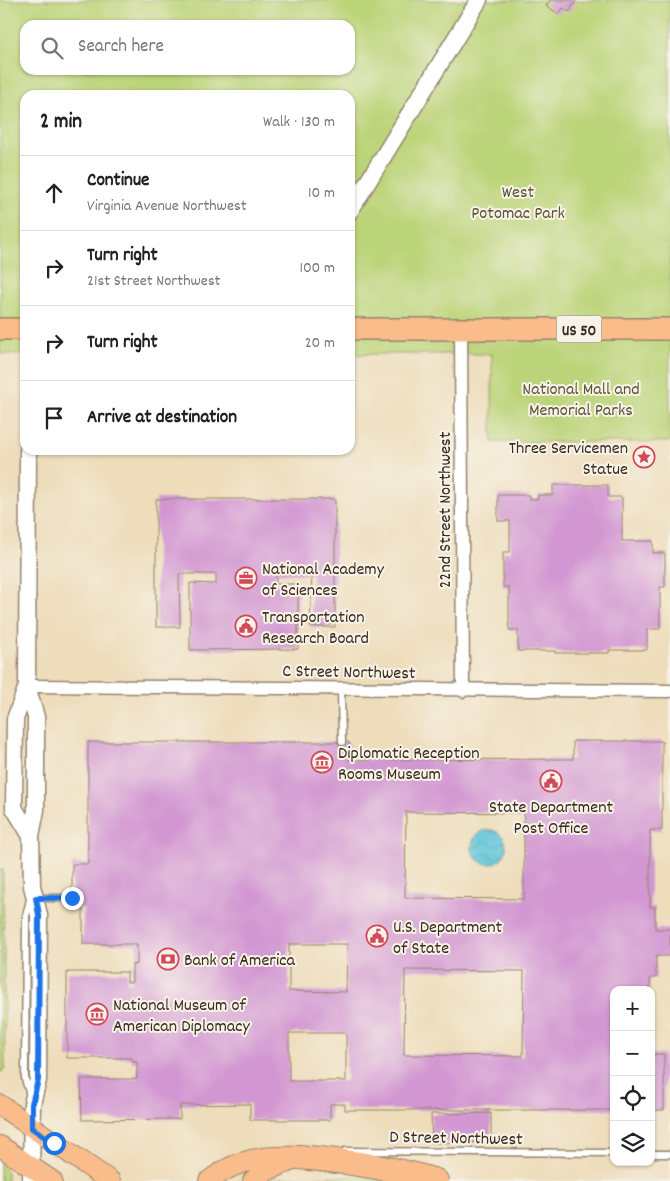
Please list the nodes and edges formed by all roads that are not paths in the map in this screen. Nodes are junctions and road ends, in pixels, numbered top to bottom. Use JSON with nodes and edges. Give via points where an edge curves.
{"nodes":[{"id":1,"x":479,"y":0,"type":"edge"},
{"id":2,"x":355,"y":203,"type":"edge"},
{"id":3,"x":0,"y":329,"type":"edge"},
{"id":4,"x":20,"y":329,"type":"edge"},
{"id":5,"x":355,"y":329,"type":"edge"},
{"id":6,"x":461,"y":329,"type":"junction"},
{"id":7,"x":670,"y":329,"type":"edge"},
{"id":8,"x":28,"y":455,"type":"edge"},
{"id":9,"x":27,"y":686,"type":"junction"},
{"id":10,"x":341,"y":689,"type":"junction"},
{"id":11,"x":463,"y":691,"type":"junction"},
{"id":12,"x":670,"y":691,"type":"edge"},
{"id":13,"x":342,"y":742,"type":"dead end"},
{"id":14,"x":34,"y":892,"type":"junction"},
{"id":15,"x":72,"y":898,"type":"dead end"},
{"id":16,"x":0,"y":1105,"type":"edge"},
{"id":17,"x":32,"y":1128,"type":"junction"},
{"id":18,"x":0,"y":1146,"type":"edge"},
{"id":19,"x":342,"y":1150,"type":"dead end"},
{"id":20,"x":610,"y":1153,"type":"edge"},
{"id":21,"x":307,"y":1154,"type":"junction"},
{"id":22,"x":655,"y":1154,"type":"edge"},
{"id":23,"x":670,"y":1154,"type":"edge"},
{"id":24,"x":31,"y":1174,"type":"edge"},
{"id":25,"x":52,"y":1181,"type":"edge"},
{"id":26,"x":110,"y":1181,"type":"edge"},
{"id":27,"x":209,"y":1181,"type":"edge"},
{"id":28,"x":253,"y":1181,"type":"edge"},
{"id":29,"x":436,"y":1181,"type":"edge"}],
"edges":[{"from":1,"to":2,"type":"street"},
{"from":3,"to":4,"type":"highway"},
{"from":5,"to":6,"type":"highway","number":"US 50"},
{"from":6,"to":7,"type":"highway","number":"US 50"},
{"from":6,"to":11,"type":"street","name":"22nd Street Northwest"},
{"from":8,"to":9,"type":"street"},
{"from":9,"to":10,"type":"street","name":"C Street Northwest"},
{"from":9,"to":14,"type":"street","via":[[36,717],[36,810],[32,836]]},
{"from":10,"to":11,"type":"street","name":"C Street Northwest"},
{"from":10,"to":13,"type":"lane"},
{"from":11,"to":12,"type":"street","name":"C Street Northwest"},
{"from":14,"to":15,"type":"lane"},
{"from":14,"to":17,"type":"street","via":[[39,915],[38,1080],[32,1104]]},
{"from":16,"to":17,"type":"main road"},
{"from":17,"to":24,"type":"street"},
{"from":17,"to":26,"type":"main road"},
{"from":18,"to":24,"type":"main road"},
{"from":19,"to":20,"type":"lane","name":"D Street Northwest"},
{"from":21,"to":27,"type":"main road","via":[[252,1159],[225,1170]]},
{"from":21,"to":28,"type":"main road","via":[[266,1170]]},
{"from":21,"to":29,"type":"highway","via":[[397,1170]]},
{"from":22,"to":23,"type":"lane"},
{"from":24,"to":25,"type":"main road"}]}
